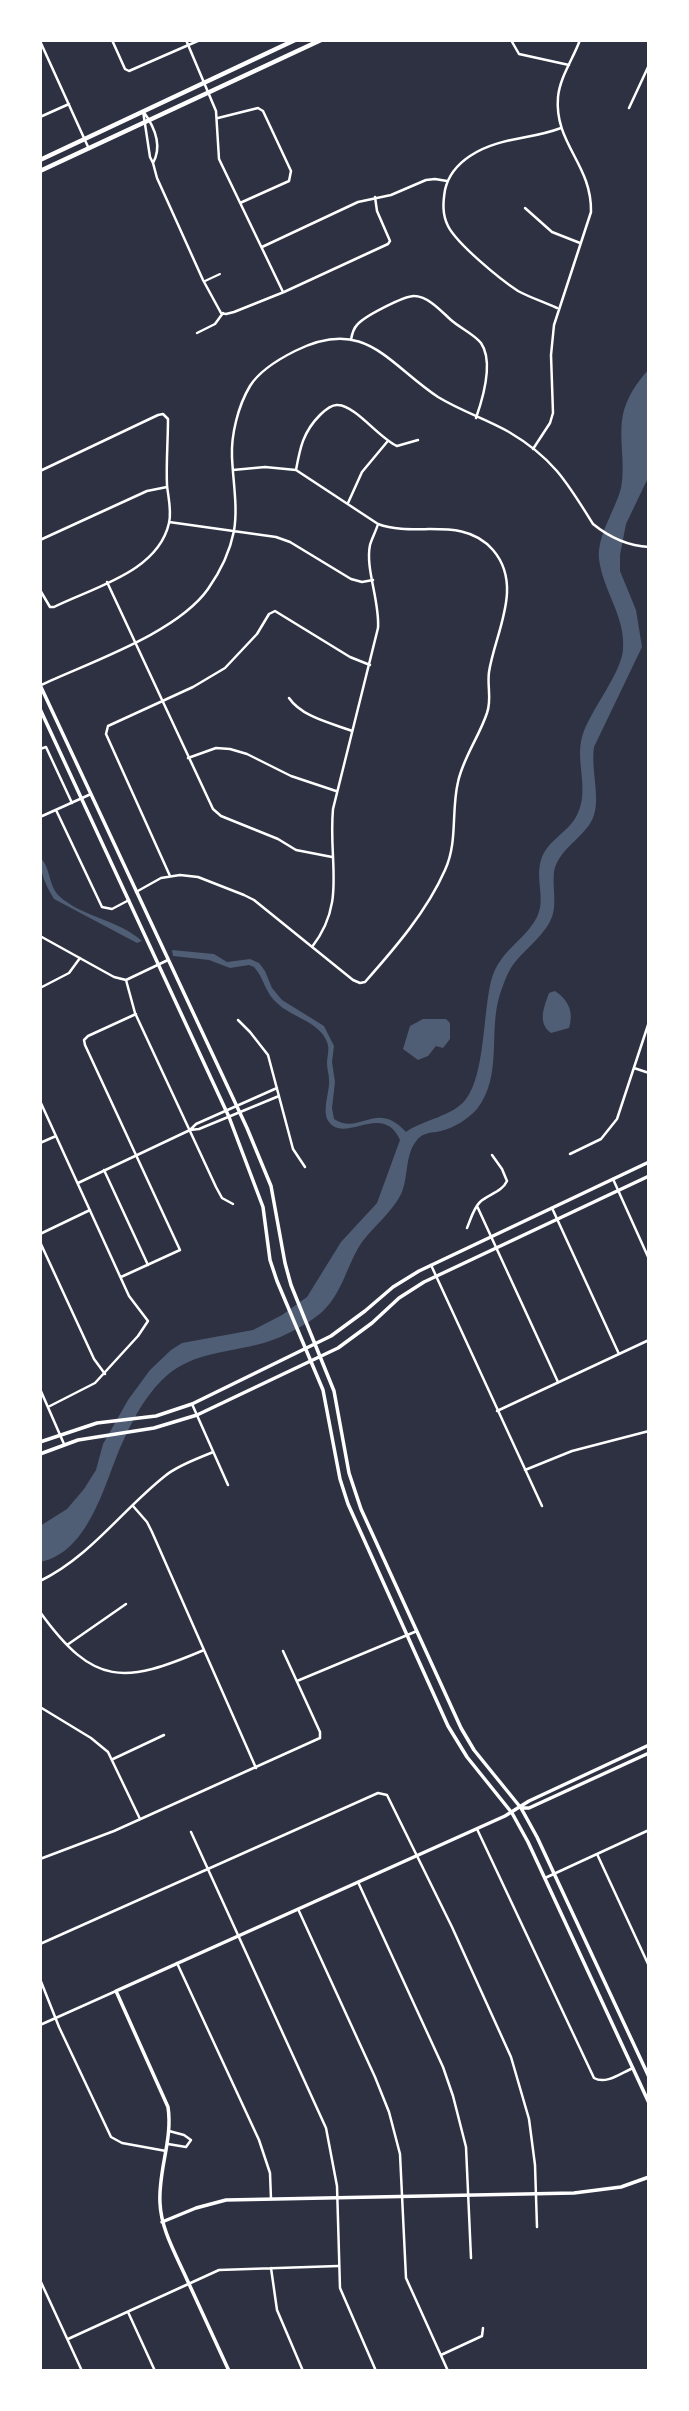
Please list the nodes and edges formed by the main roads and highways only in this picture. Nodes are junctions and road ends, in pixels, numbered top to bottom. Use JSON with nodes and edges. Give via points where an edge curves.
{"nodes":[{"id":1,"x":295,"y":40,"type":"edge"},
{"id":2,"x":321,"y":40,"type":"edge"},
{"id":3,"x":40,"y":160,"type":"edge"},
{"id":4,"x":40,"y":171,"type":"edge"},
{"id":5,"x":40,"y":685,"type":"edge"},
{"id":6,"x":40,"y":709,"type":"edge"},
{"id":7,"x":136,"y":892,"type":"junction"},
{"id":8,"x":129,"y":900,"type":"junction"},
{"id":9,"x":649,"y":1162,"type":"edge"},
{"id":10,"x":649,"y":1176,"type":"edge"},
{"id":11,"x":316,"y":1344,"type":"junction"},
{"id":12,"x":307,"y":1348,"type":"junction"},
{"id":13,"x":321,"y":1357,"type":"junction"},
{"id":14,"x":313,"y":1361,"type":"junction"},
{"id":15,"x":97,"y":1423,"type":"junction"},
{"id":16,"x":101,"y":1435,"type":"junction"},
{"id":17,"x":343,"y":1437,"type":"junction"},
{"id":18,"x":333,"y":1438,"type":"junction"},
{"id":19,"x":40,"y":1442,"type":"edge"},
{"id":20,"x":40,"y":1454,"type":"edge"},
{"id":21,"x":374,"y":1538,"type":"junction"},
{"id":22,"x":365,"y":1542,"type":"junction"},
{"id":23,"x":450,"y":1705,"type":"junction"},
{"id":24,"x":440,"y":1710,"type":"junction"},
{"id":25,"x":649,"y":1745,"type":"edge"},
{"id":26,"x":640,"y":1749,"type":"junction"},
{"id":27,"x":649,"y":1753,"type":"edge"},
{"id":28,"x":628,"y":1755,"type":"junction"},
{"id":29,"x":643,"y":1755,"type":"junction"},
{"id":30,"x":480,"y":1759,"type":"junction"},
{"id":31,"x":631,"y":1761,"type":"junction"},
{"id":32,"x":471,"y":1764,"type":"junction"},
{"id":33,"x":521,"y":1808,"type":"junction"},
{"id":34,"x":512,"y":1812,"type":"junction"},
{"id":35,"x":649,"y":2078,"type":"edge"},
{"id":36,"x":649,"y":2103,"type":"edge"},
{"id":37,"x":649,"y":2176,"type":"edge"},
{"id":38,"x":162,"y":2222,"type":"junction"},
{"id":39,"x":229,"y":2371,"type":"edge"}],
"edges":[{"from":1,"to":3,"type":"main road"},
{"from":2,"to":4,"type":"main road"},
{"from":5,"to":7,"type":"main road"},
{"from":6,"to":8,"type":"main road"},
{"from":7,"to":8,"type":"main road"},
{"from":7,"to":11,"type":"main road","via":[[271,1186],[285,1263]]},
{"from":8,"to":12,"type":"main road","via":[[229,1117],[263,1208],[270,1260]]},
{"from":9,"to":11,"type":"main road","via":[[405,1279]]},
{"from":10,"to":13,"type":"main road","via":[[410,1290]]},
{"from":11,"to":12,"type":"main road"},
{"from":11,"to":13,"type":"main road"},
{"from":12,"to":14,"type":"main road"},
{"from":12,"to":15,"type":"main road","via":[[175,1411]]},
{"from":13,"to":14,"type":"main road"},
{"from":13,"to":17,"type":"main road","via":[[334,1391]]},
{"from":14,"to":16,"type":"main road","via":[[197,1415],[154,1428]]},
{"from":14,"to":18,"type":"main road"},
{"from":15,"to":16,"type":"main road"},
{"from":15,"to":19,"type":"main road"},
{"from":16,"to":20,"type":"main road"},
{"from":17,"to":18,"type":"main road"},
{"from":17,"to":21,"type":"main road","via":[[352,1483]]},
{"from":18,"to":22,"type":"main road","via":[[344,1493]]},
{"from":21,"to":22,"type":"main road"},
{"from":21,"to":23,"type":"main road"},
{"from":22,"to":24,"type":"main road"},
{"from":23,"to":24,"type":"main road"},
{"from":23,"to":30,"type":"main road"},
{"from":24,"to":32,"type":"main road"},
{"from":25,"to":26,"type":"main road"},
{"from":26,"to":28,"type":"main road"},
{"from":26,"to":29,"type":"main road"},
{"from":27,"to":29,"type":"main road"},
{"from":28,"to":31,"type":"main road"},
{"from":28,"to":33,"type":"main road"},
{"from":29,"to":31,"type":"main road"},
{"from":30,"to":32,"type":"main road"},
{"from":30,"to":33,"type":"main road"},
{"from":31,"to":33,"type":"main road"},
{"from":32,"to":34,"type":"main road"},
{"from":33,"to":34,"type":"main road"},
{"from":33,"to":35,"type":"main road"},
{"from":34,"to":36,"type":"main road"},
{"from":34,"to":38,"type":"main road","via":[[117,1991],[168,2108]]},
{"from":37,"to":38,"type":"main road","via":[[621,2187],[535,2195],[226,2200]]},
{"from":38,"to":39,"type":"main road"}]}
